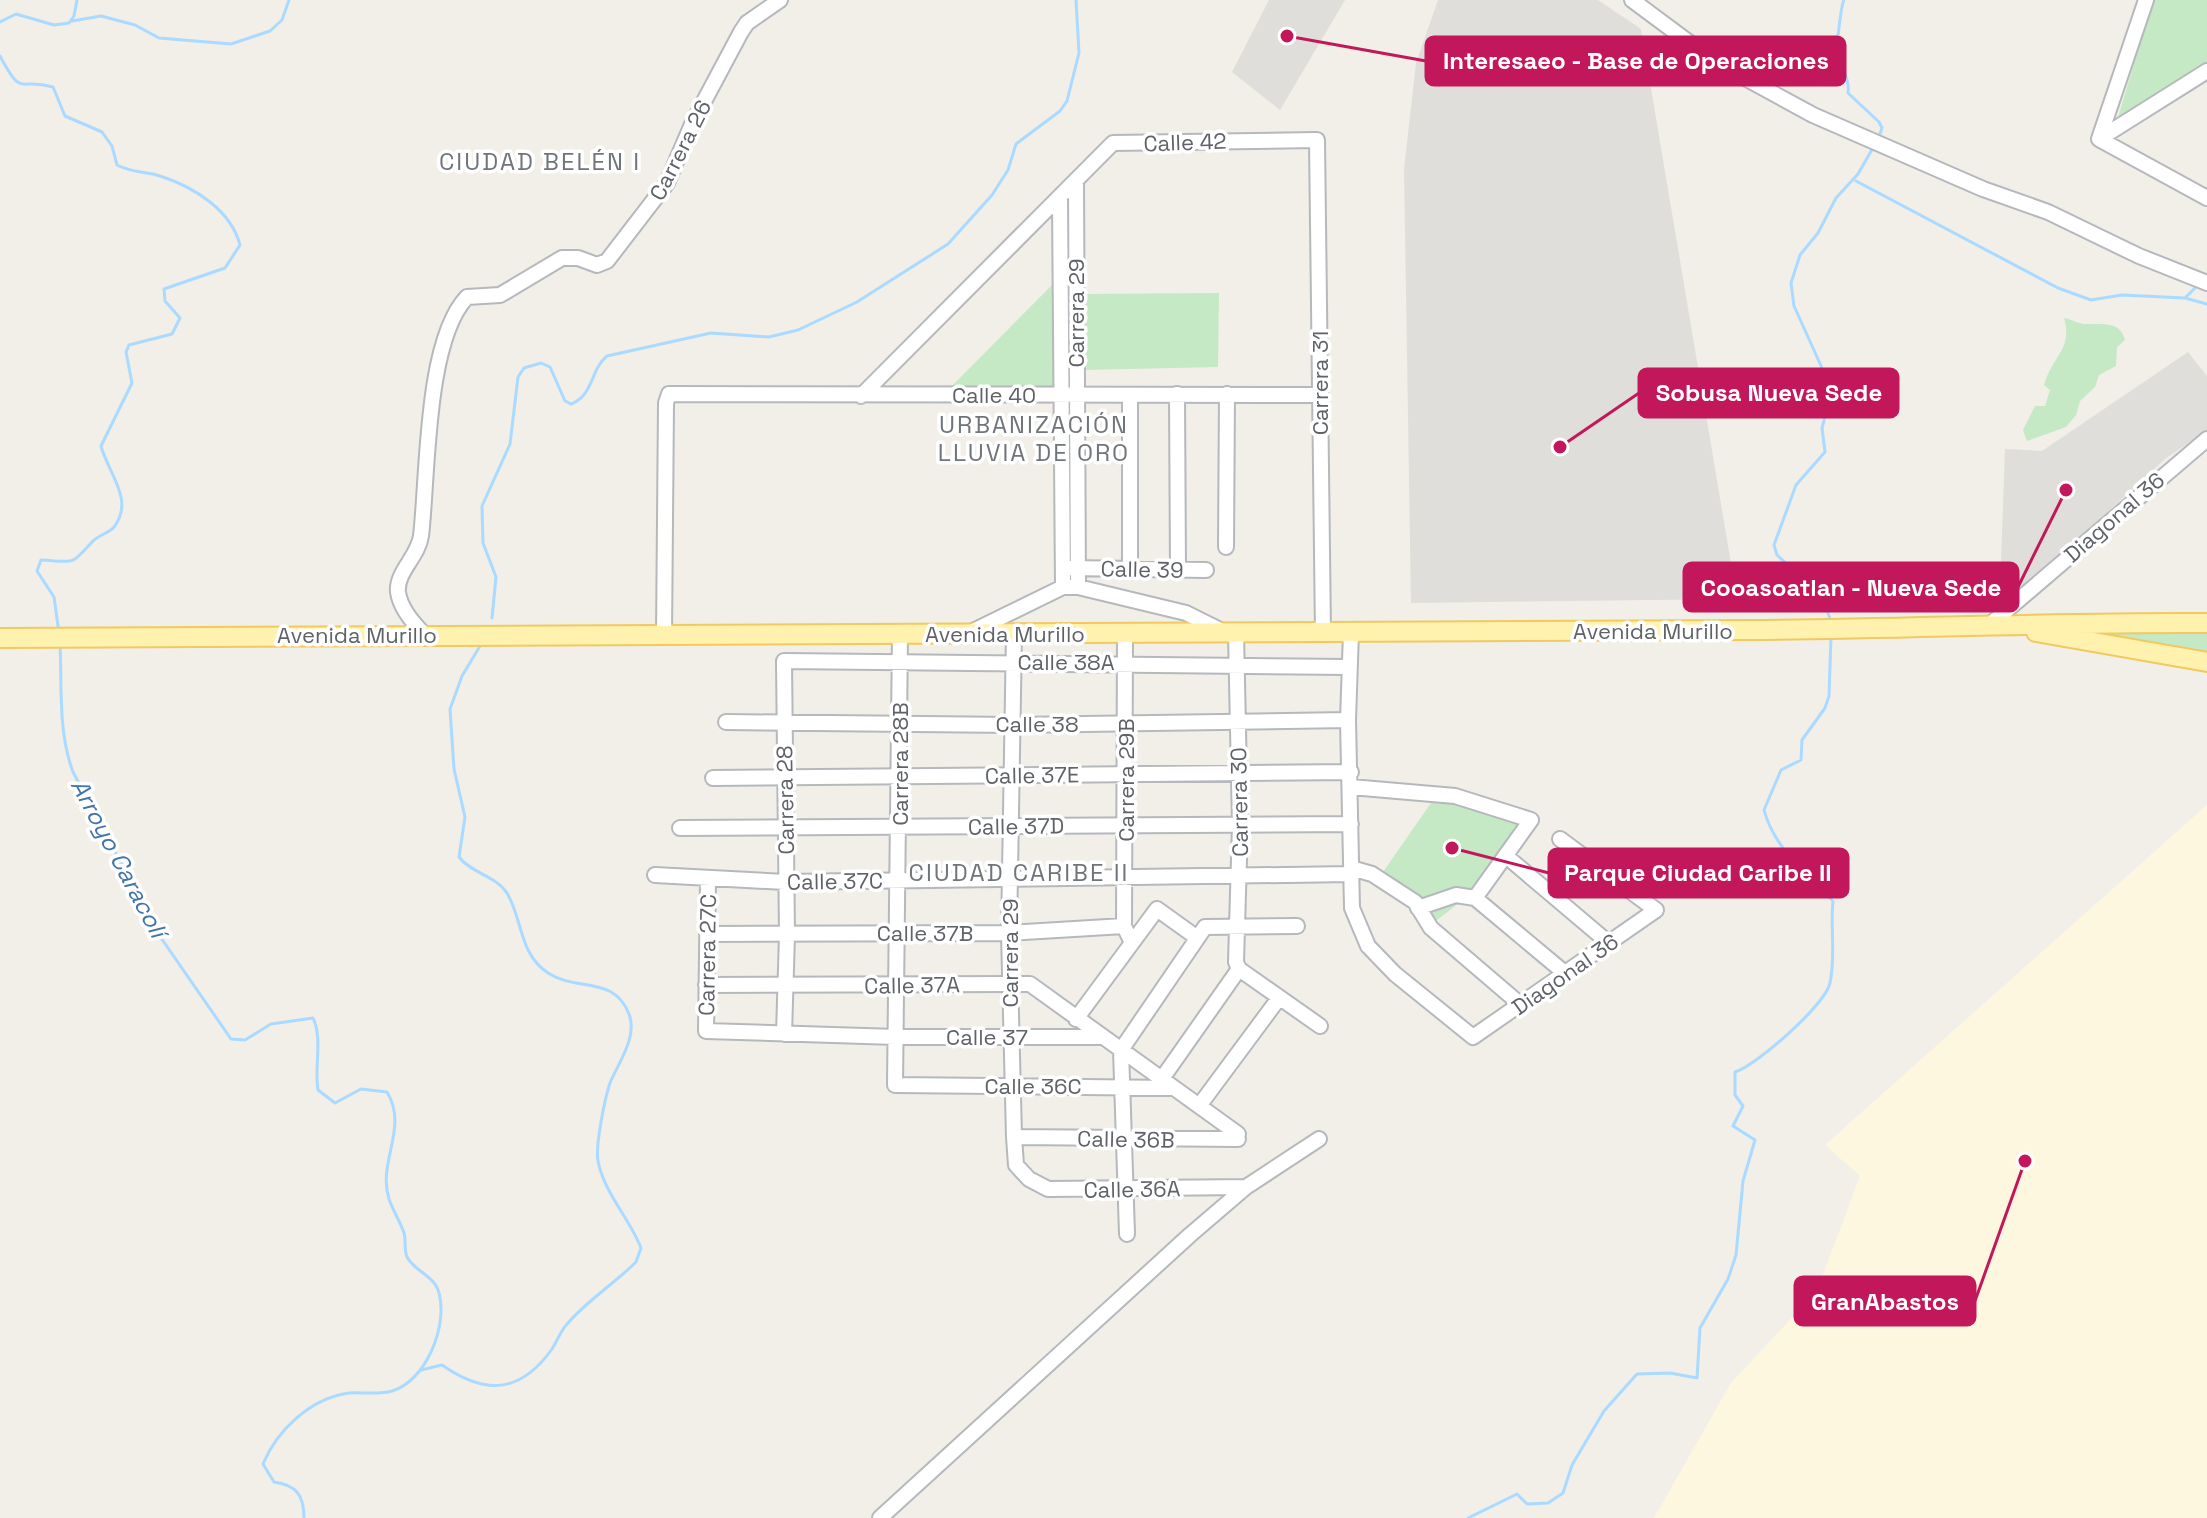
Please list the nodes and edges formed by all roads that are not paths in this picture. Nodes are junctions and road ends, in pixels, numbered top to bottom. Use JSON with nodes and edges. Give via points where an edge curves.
{"nodes":[{"id":1,"x":780,"y":0,"type":"edge"},
{"id":2,"x":1632,"y":0,"type":"edge"},
{"id":3,"x":2146,"y":0,"type":"edge"},
{"id":4,"x":2207,"y":71,"type":"edge"},
{"id":5,"x":1313,"y":138,"type":"joint"},
{"id":6,"x":2099,"y":139,"type":"junction"},
{"id":7,"x":1076,"y":184,"type":"junction"},
{"id":8,"x":2207,"y":198,"type":"edge"},
{"id":9,"x":1060,"y":200,"type":"junction"},
{"id":10,"x":2204,"y":281,"type":"edge"},
{"id":11,"x":1177,"y":394,"type":"junction"},
{"id":12,"x":1227,"y":394,"type":"junction"},
{"id":13,"x":1069,"y":395,"type":"junction"},
{"id":14,"x":1130,"y":395,"type":"junction"},
{"id":15,"x":1320,"y":395,"type":"junction"},
{"id":16,"x":861,"y":396,"type":"junction"},
{"id":17,"x":2207,"y":439,"type":"edge"},
{"id":18,"x":1226,"y":547,"type":"dead end"},
{"id":19,"x":1070,"y":568,"type":"junction"},
{"id":20,"x":1130,"y":568,"type":"junction"},
{"id":21,"x":1178,"y":570,"type":"junction"},
{"id":22,"x":1206,"y":570,"type":"dead end"},
{"id":23,"x":1070,"y":587,"type":"junction"},
{"id":24,"x":2207,"y":623,"type":"edge"},
{"id":25,"x":1987,"y":627,"type":"junction"},
{"id":26,"x":2010,"y":627,"type":"junction"},
{"id":27,"x":1351,"y":632,"type":"junction"},
{"id":28,"x":968,"y":633,"type":"junction"},
{"id":29,"x":1014,"y":633,"type":"junction"},
{"id":30,"x":1232,"y":633,"type":"junction"},
{"id":31,"x":1323,"y":633,"type":"junction"},
{"id":32,"x":424,"y":634,"type":"junction"},
{"id":33,"x":900,"y":634,"type":"junction"},
{"id":34,"x":1125,"y":634,"type":"junction"},
{"id":35,"x":664,"y":636,"type":"junction"},
{"id":36,"x":0,"y":638,"type":"edge"},
{"id":37,"x":784,"y":661,"type":"joint"},
{"id":38,"x":900,"y":661,"type":"junction"},
{"id":39,"x":1125,"y":662,"type":"junction"},
{"id":40,"x":2207,"y":662,"type":"edge"},
{"id":41,"x":1015,"y":663,"type":"junction"},
{"id":42,"x":1238,"y":663,"type":"junction"},
{"id":43,"x":1348,"y":667,"type":"junction"},
{"id":44,"x":1348,"y":720,"type":"junction"},
{"id":45,"x":726,"y":722,"type":"dead end"},
{"id":46,"x":1238,"y":722,"type":"junction"},
{"id":47,"x":784,"y":724,"type":"junction"},
{"id":48,"x":900,"y":724,"type":"junction"},
{"id":49,"x":1126,"y":724,"type":"junction"},
{"id":50,"x":1014,"y":725,"type":"junction"},
{"id":51,"x":1239,"y":773,"type":"junction"},
{"id":52,"x":1125,"y":774,"type":"junction"},
{"id":53,"x":1014,"y":775,"type":"junction"},
{"id":54,"x":900,"y":776,"type":"junction"},
{"id":55,"x":713,"y":778,"type":"dead end"},
{"id":56,"x":784,"y":778,"type":"junction"},
{"id":57,"x":1351,"y":779,"type":"junction"},
{"id":58,"x":1240,"y":824,"type":"junction"},
{"id":59,"x":1351,"y":824,"type":"junction"},
{"id":60,"x":1126,"y":825,"type":"junction"},
{"id":61,"x":1013,"y":826,"type":"junction"},
{"id":62,"x":900,"y":827,"type":"junction"},
{"id":63,"x":680,"y":828,"type":"dead end"},
{"id":64,"x":786,"y":829,"type":"junction"},
{"id":65,"x":1560,"y":839,"type":"dead end"},
{"id":66,"x":1506,"y":856,"type":"junction"},
{"id":67,"x":1351,"y":871,"type":"junction"},
{"id":68,"x":655,"y":875,"type":"dead end"},
{"id":69,"x":1240,"y":876,"type":"junction"},
{"id":70,"x":1126,"y":877,"type":"junction"},
{"id":71,"x":708,"y":879,"type":"junction"},
{"id":72,"x":898,"y":880,"type":"junction"},
{"id":73,"x":1010,"y":880,"type":"junction"},
{"id":74,"x":785,"y":882,"type":"junction"},
{"id":75,"x":1475,"y":898,"type":"junction"},
{"id":76,"x":1418,"y":908,"type":"junction"},
{"id":77,"x":1238,"y":925,"type":"junction"},
{"id":78,"x":1124,"y":926,"type":"junction"},
{"id":79,"x":1297,"y":926,"type":"dead end"},
{"id":80,"x":896,"y":932,"type":"junction"},
{"id":81,"x":1009,"y":933,"type":"junction"},
{"id":82,"x":707,"y":934,"type":"junction"},
{"id":83,"x":787,"y":935,"type":"junction"},
{"id":84,"x":1196,"y":937,"type":"junction"},
{"id":85,"x":1132,"y":943,"type":"junction"},
{"id":86,"x":1610,"y":944,"type":"junction"},
{"id":87,"x":1239,"y":969,"type":"junction"},
{"id":88,"x":1566,"y":974,"type":"junction"},
{"id":89,"x":1010,"y":983,"type":"junction"},
{"id":90,"x":706,"y":985,"type":"junction"},
{"id":91,"x":784,"y":986,"type":"junction"},
{"id":92,"x":897,"y":986,"type":"junction"},
{"id":93,"x":1279,"y":998,"type":"junction"},
{"id":94,"x":1521,"y":1005,"type":"junction"},
{"id":95,"x":1076,"y":1019,"type":"junction"},
{"id":96,"x":1320,"y":1026,"type":"dead end"},
{"id":97,"x":706,"y":1031,"type":"joint"},
{"id":98,"x":784,"y":1034,"type":"junction"},
{"id":99,"x":896,"y":1037,"type":"junction"},
{"id":100,"x":1010,"y":1037,"type":"junction"},
{"id":101,"x":1101,"y":1037,"type":"junction"},
{"id":102,"x":1121,"y":1050,"type":"junction"},
{"id":103,"x":1166,"y":1084,"type":"junction"},
{"id":104,"x":895,"y":1085,"type":"joint"},
{"id":105,"x":1122,"y":1086,"type":"junction"},
{"id":106,"x":1011,"y":1087,"type":"junction"},
{"id":107,"x":1199,"y":1106,"type":"junction"},
{"id":108,"x":1014,"y":1137,"type":"junction"},
{"id":109,"x":1126,"y":1139,"type":"junction"},
{"id":110,"x":1319,"y":1139,"type":"dead end"},
{"id":111,"x":1023,"y":1174,"type":"joint"},
{"id":112,"x":1246,"y":1187,"type":"junction"},
{"id":113,"x":1127,"y":1190,"type":"junction"},
{"id":114,"x":1127,"y":1234,"type":"dead end"},
{"id":115,"x":880,"y":1518,"type":"edge"}],
"edges":[{"from":1,"to":32,"type":"street","name":"Carrera 26","via":[[741,32],[667,183],[607,261],[597,265],[562,258],[500,295],[473,296],[458,309],[440,361],[425,454],[420,543],[399,583],[400,600]]},
{"from":2,"to":10,"type":"street","via":[[1752,85],[1813,115]]},
{"from":3,"to":6,"type":"street"},
{"from":4,"to":6,"type":"street"},
{"from":5,"to":7,"type":"street","name":"Calle 42","via":[[1113,143]]},
{"from":5,"to":15,"type":"street","name":"Carrera 31","via":[[1320,143]]},
{"from":6,"to":8,"type":"street"},
{"from":7,"to":9,"type":"street","name":"Calle 42"},
{"from":7,"to":13,"type":"street","name":"Carrera 29"},
{"from":9,"to":13,"type":"street","name":"Carrera 29"},
{"from":9,"to":16,"type":"street","name":"Calle 42"},
{"from":11,"to":12,"type":"street","name":"Calle 40"},
{"from":11,"to":14,"type":"street","name":"Calle 40"},
{"from":11,"to":21,"type":"street"},
{"from":12,"to":15,"type":"street","name":"Calle 40"},
{"from":12,"to":18,"type":"street"},
{"from":13,"to":14,"type":"street","name":"Calle 40"},
{"from":13,"to":16,"type":"street","name":"Calle 40"},
{"from":13,"to":19,"type":"street","name":"Carrera 29"},
{"from":14,"to":20,"type":"street"},
{"from":15,"to":31,"type":"street","name":"Carrera 31"},
{"from":16,"to":35,"type":"street","name":"Calle 40","via":[[669,394]]},
{"from":17,"to":25,"type":"street","name":"Diagonal 36"},
{"from":19,"to":20,"type":"street","name":"Calle 39"},
{"from":19,"to":23,"type":"street","name":"Carrera 29"},
{"from":20,"to":21,"type":"street","name":"Calle 39"},
{"from":21,"to":22,"type":"street","name":"Calle 39"},
{"from":23,"to":28,"type":"street"},
{"from":23,"to":30,"type":"street","via":[[1186,613]]},
{"from":24,"to":26,"type":"main road","name":"Avenida Murillo"},
{"from":25,"to":26,"type":"main road","name":"Avenida Murillo"},
{"from":25,"to":27,"type":"main road","name":"Avenida Murillo"},
{"from":26,"to":40,"type":"main road","name":"Avenida Murillo"},
{"from":27,"to":31,"type":"main road","name":"Avenida Murillo"},
{"from":27,"to":43,"type":"street"},
{"from":28,"to":29,"type":"main road","name":"Avenida Murillo"},
{"from":28,"to":33,"type":"main road","name":"Avenida Murillo"},
{"from":29,"to":34,"type":"main road","name":"Avenida Murillo"},
{"from":29,"to":41,"type":"street","name":"Carrera 29"},
{"from":30,"to":31,"type":"main road","name":"Avenida Murillo"},
{"from":30,"to":34,"type":"main road","name":"Avenida Murillo"},
{"from":30,"to":42,"type":"street","name":"Carrera 30"},
{"from":32,"to":35,"type":"main road","name":"Avenida Murillo"},
{"from":32,"to":36,"type":"main road","name":"Avenida Murillo"},
{"from":33,"to":35,"type":"main road","name":"Avenida Murillo"},
{"from":33,"to":38,"type":"street","name":"Carrera 28B"},
{"from":34,"to":39,"type":"street","name":"Carrera 29B"},
{"from":37,"to":38,"type":"street","name":"Calle 38A"},
{"from":37,"to":47,"type":"street","name":"Carrera 28"},
{"from":38,"to":41,"type":"street","name":"Calle 38A"},
{"from":38,"to":48,"type":"street","name":"Carrera 28B"},
{"from":39,"to":41,"type":"street","name":"Calle 38A"},
{"from":39,"to":42,"type":"street","name":"Calle 38A"},
{"from":39,"to":49,"type":"street","name":"Carrera 29B"},
{"from":41,"to":50,"type":"street","name":"Carrera 29"},
{"from":42,"to":43,"type":"street","name":"Calle 38A"},
{"from":42,"to":46,"type":"street","name":"Carrera 30"},
{"from":43,"to":44,"type":"street"},
{"from":44,"to":46,"type":"street","name":"Calle 38"},
{"from":44,"to":57,"type":"street"},
{"from":45,"to":47,"type":"street","name":"Calle 38"},
{"from":46,"to":49,"type":"street","name":"Calle 38"},
{"from":46,"to":51,"type":"street","name":"Carrera 30"},
{"from":47,"to":48,"type":"street","name":"Calle 38"},
{"from":47,"to":56,"type":"street","name":"Carrera 28"},
{"from":48,"to":50,"type":"street","name":"Calle 38"},
{"from":48,"to":54,"type":"street","name":"Carrera 28B"},
{"from":49,"to":50,"type":"street","name":"Calle 38"},
{"from":49,"to":52,"type":"street","name":"Carrera 29B"},
{"from":50,"to":53,"type":"street","name":"Carrera 29"},
{"from":51,"to":52,"type":"street","name":"Calle 37E"},
{"from":51,"to":57,"type":"street","name":"Calle 37E"},
{"from":51,"to":58,"type":"street","name":"Carrera 30"},
{"from":52,"to":53,"type":"street","name":"Calle 37E"},
{"from":52,"to":60,"type":"street","name":"Carrera 29B"},
{"from":53,"to":54,"type":"street","name":"Calle 37E"},
{"from":53,"to":61,"type":"street","name":"Carrera 29"},
{"from":54,"to":56,"type":"street","name":"Calle 37E"},
{"from":54,"to":62,"type":"street","name":"Carrera 28B"},
{"from":55,"to":56,"type":"street","name":"Calle 37E"},
{"from":56,"to":64,"type":"street","name":"Carrera 28"},
{"from":57,"to":59,"type":"street"},
{"from":57,"to":66,"type":"street","name":"Calle 37E","via":[[1478,801],[1531,820]]},
{"from":58,"to":59,"type":"street","name":"Calle 37D"},
{"from":58,"to":60,"type":"street","name":"Calle 37D"},
{"from":58,"to":69,"type":"street","name":"Carrera 30"},
{"from":59,"to":67,"type":"street"},
{"from":60,"to":61,"type":"street","name":"Calle 37D"},
{"from":60,"to":70,"type":"street","name":"Carrera 29B"},
{"from":61,"to":62,"type":"street","name":"Calle 37D"},
{"from":61,"to":73,"type":"street","name":"Carrera 29"},
{"from":62,"to":64,"type":"street","name":"Calle 37D"},
{"from":62,"to":72,"type":"street","name":"Carrera 28B"},
{"from":63,"to":64,"type":"street","name":"Calle 37D"},
{"from":64,"to":74,"type":"street","name":"Carrera 28"},
{"from":65,"to":86,"type":"street","name":"Diagonal 36","via":[[1656,910]]},
{"from":66,"to":75,"type":"street"},
{"from":66,"to":86,"type":"street"},
{"from":67,"to":69,"type":"street","name":"Calle 37C"},
{"from":67,"to":76,"type":"street","via":[[1372,874]]},
{"from":67,"to":94,"type":"street","name":"Diagonal 36","via":[[1352,908],[1368,946],[1473,1037]]},
{"from":68,"to":71,"type":"street","name":"Calle 37C"},
{"from":69,"to":70,"type":"street","name":"Calle 37C"},
{"from":69,"to":77,"type":"street","name":"Carrera 30"},
{"from":70,"to":73,"type":"street","name":"Calle 37C"},
{"from":70,"to":78,"type":"street","name":"Carrera 29B"},
{"from":71,"to":74,"type":"street","name":"Calle 37C"},
{"from":71,"to":82,"type":"street","name":"Carrera 27C"},
{"from":72,"to":73,"type":"street","name":"Calle 37C"},
{"from":72,"to":74,"type":"street","name":"Calle 37C"},
{"from":72,"to":80,"type":"street","name":"Carrera 28B"},
{"from":73,"to":81,"type":"street","name":"Carrera 29"},
{"from":74,"to":83,"type":"street","name":"Carrera 28"},
{"from":75,"to":76,"type":"street","via":[[1456,895]]},
{"from":75,"to":88,"type":"street"},
{"from":76,"to":94,"type":"street","via":[[1431,928]]},
{"from":77,"to":79,"type":"street"},
{"from":77,"to":84,"type":"street","via":[[1205,927]]},
{"from":77,"to":87,"type":"street","name":"Carrera 30"},
{"from":78,"to":81,"type":"street","name":"Calle 37B"},
{"from":78,"to":85,"type":"street"},
{"from":80,"to":81,"type":"street","name":"Calle 37B"},
{"from":80,"to":83,"type":"street","name":"Calle 37B"},
{"from":80,"to":92,"type":"street","name":"Carrera 28B"},
{"from":81,"to":89,"type":"street","name":"Carrera 29"},
{"from":82,"to":83,"type":"street","name":"Calle 37B"},
{"from":82,"to":90,"type":"street","name":"Carrera 27C"},
{"from":83,"to":91,"type":"street","name":"Carrera 28"},
{"from":84,"to":85,"type":"street","via":[[1157,909]]},
{"from":84,"to":102,"type":"street"},
{"from":85,"to":95,"type":"street"},
{"from":86,"to":88,"type":"street","name":"Diagonal 36"},
{"from":87,"to":93,"type":"street"},
{"from":87,"to":103,"type":"street"},
{"from":88,"to":94,"type":"street","name":"Diagonal 36"},
{"from":89,"to":92,"type":"street","name":"Calle 37A"},
{"from":89,"to":95,"type":"street","name":"Calle 37A","via":[[1030,984]]},
{"from":89,"to":100,"type":"street","name":"Carrera 29"},
{"from":90,"to":91,"type":"street","name":"Calle 37A"},
{"from":90,"to":97,"type":"street","name":"Carrera 27C"},
{"from":91,"to":92,"type":"street","name":"Calle 37A"},
{"from":91,"to":98,"type":"street","name":"Carrera 28"},
{"from":92,"to":99,"type":"street","name":"Carrera 28B"},
{"from":93,"to":96,"type":"street"},
{"from":93,"to":107,"type":"street"},
{"from":95,"to":101,"type":"street","name":"Calle 37A"},
{"from":97,"to":98,"type":"street","name":"Calle 37"},
{"from":98,"to":99,"type":"street","name":"Calle 37"},
{"from":99,"to":100,"type":"street","name":"Calle 37"},
{"from":99,"to":104,"type":"street","name":"Carrera 28B"},
{"from":100,"to":101,"type":"street","name":"Calle 37"},
{"from":100,"to":106,"type":"street","name":"Carrera 29"},
{"from":101,"to":102,"type":"street"},
{"from":102,"to":103,"type":"street"},
{"from":102,"to":105,"type":"street"},
{"from":103,"to":105,"type":"street","name":"Calle 36C"},
{"from":103,"to":107,"type":"street"},
{"from":104,"to":106,"type":"street","name":"Calle 36C"},
{"from":105,"to":106,"type":"street","name":"Calle 36C"},
{"from":105,"to":109,"type":"street"},
{"from":106,"to":108,"type":"street","name":"Carrera 29"},
{"from":107,"to":109,"type":"street","name":"Calle 36B","via":[[1238,1136]]},
{"from":108,"to":109,"type":"street","name":"Calle 36B"},
{"from":108,"to":111,"type":"street","name":"Carrera 29","via":[[1016,1165]]},
{"from":109,"to":113,"type":"street"},
{"from":110,"to":112,"type":"street"},
{"from":111,"to":113,"type":"street","name":"Calle 36A","via":[[1048,1189]]},
{"from":112,"to":113,"type":"street","name":"Calle 36A"},
{"from":112,"to":115,"type":"street"},
{"from":113,"to":114,"type":"street"}]}
